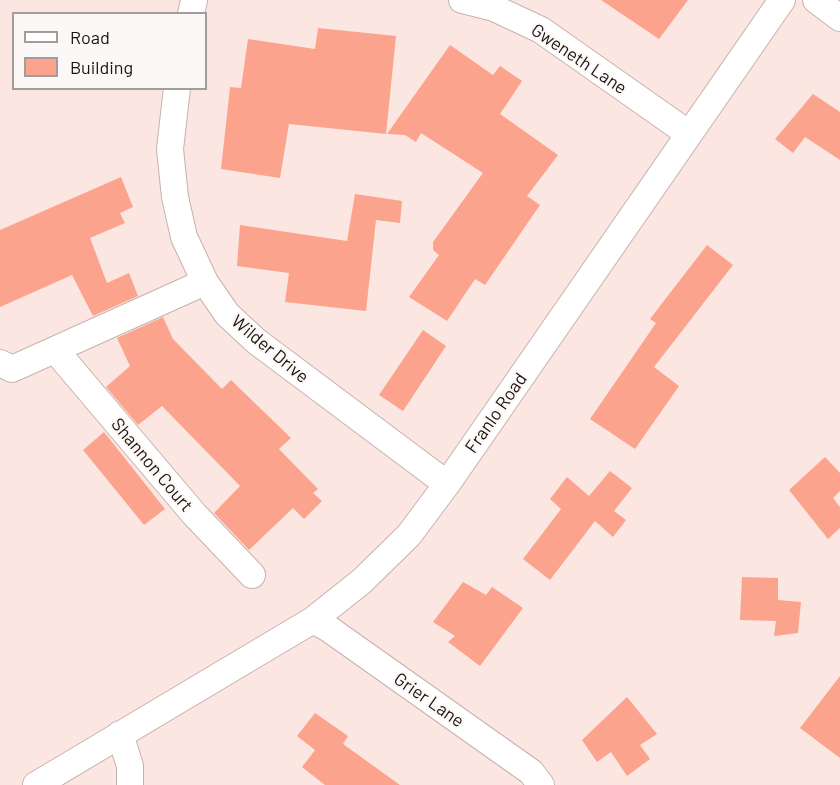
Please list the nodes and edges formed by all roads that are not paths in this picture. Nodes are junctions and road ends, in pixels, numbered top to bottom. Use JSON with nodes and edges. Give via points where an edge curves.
{"nodes":[{"id":1,"x":462,"y":0,"type":"edge"},
{"id":2,"x":782,"y":0,"type":"edge"},
{"id":3,"x":816,"y":0,"type":"edge"},
{"id":4,"x":840,"y":18,"type":"edge"},
{"id":5,"x":177,"y":90,"type":"edge"},
{"id":6,"x":689,"y":134,"type":"junction"},
{"id":7,"x":205,"y":282,"type":"junction"},
{"id":8,"x":56,"y":351,"type":"junction"},
{"id":9,"x":0,"y":363,"type":"edge"},
{"id":10,"x":447,"y":484,"type":"junction"},
{"id":11,"x":252,"y":575,"type":"dead end"},
{"id":12,"x":313,"y":620,"type":"junction"},
{"id":13,"x":120,"y":734,"type":"junction"},
{"id":14,"x":36,"y":785,"type":"edge"},
{"id":15,"x":130,"y":785,"type":"edge"},
{"id":16,"x":541,"y":785,"type":"edge"}],
"edges":[{"from":1,"to":6,"type":"street","name":"Gweneth Lane","via":[[494,8],[541,30]]},
{"from":2,"to":6,"type":"street","name":"Franlo Road"},
{"from":3,"to":4,"type":"street"},
{"from":5,"to":7,"type":"street","name":"Wilder Drive","via":[[170,149],[175,197],[184,237]]},
{"from":6,"to":10,"type":"street","name":"Franlo Road"},
{"from":7,"to":8,"type":"street"},
{"from":7,"to":10,"type":"street","name":"Wilder Drive","via":[[227,314],[256,341]]},
{"from":8,"to":9,"type":"street","via":[[12,369]]},
{"from":8,"to":11,"type":"street","name":"Shannon Court","via":[[194,514]]},
{"from":10,"to":12,"type":"street","name":"Franlo Road","via":[[409,535],[362,581]]},
{"from":12,"to":13,"type":"street","name":"Franlo Road"},
{"from":12,"to":16,"type":"street","name":"Grier Lane","via":[[531,772]]},
{"from":13,"to":14,"type":"street","name":"Franlo Road"},
{"from":13,"to":15,"type":"street","via":[[130,766]]}]}
